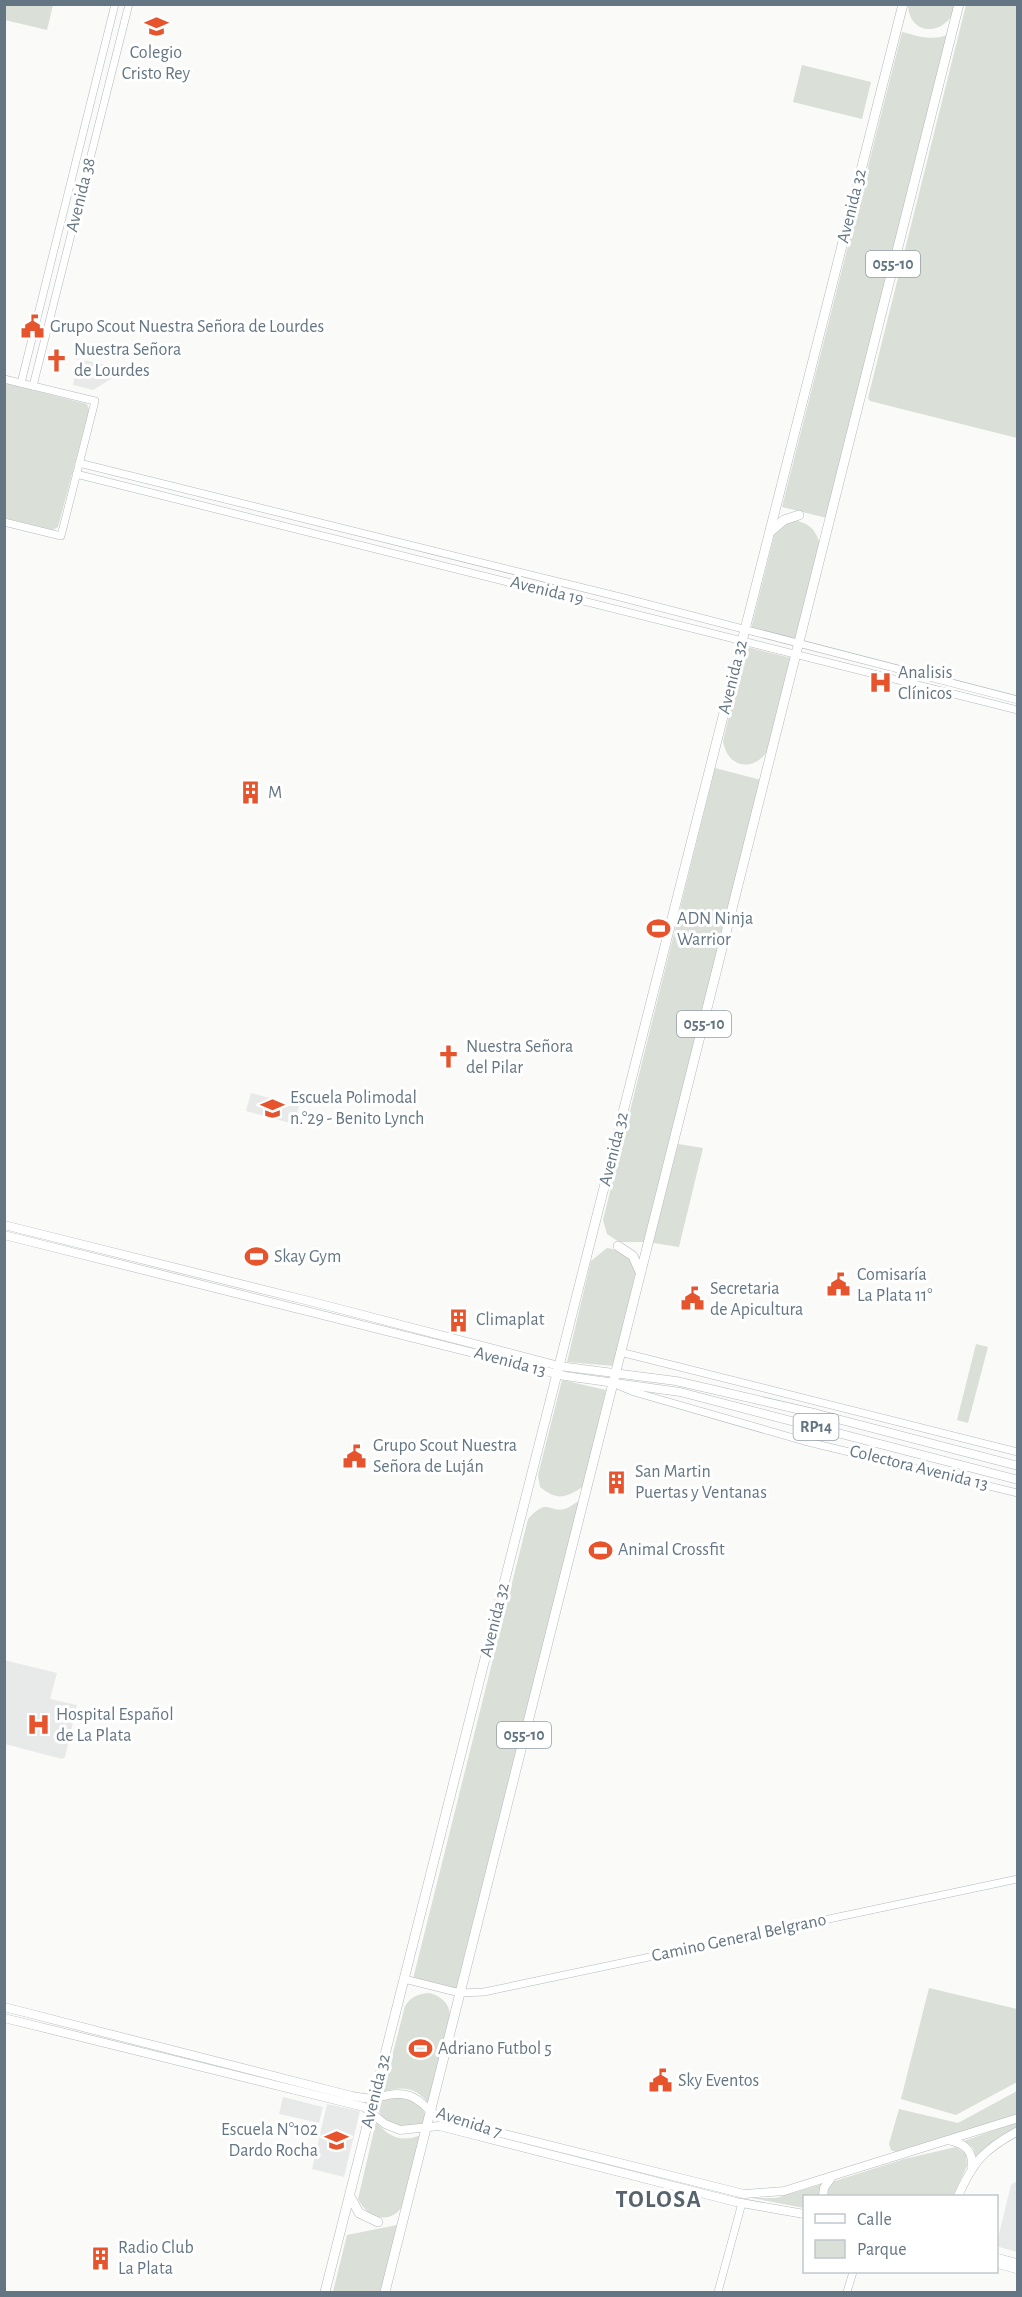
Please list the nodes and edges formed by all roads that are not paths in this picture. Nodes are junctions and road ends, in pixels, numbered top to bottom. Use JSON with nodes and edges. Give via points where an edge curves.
{"nodes":[{"id":1,"x":115,"y":4,"type":"edge"},
{"id":2,"x":129,"y":4,"type":"edge"},
{"id":3,"x":903,"y":4,"type":"edge"},
{"id":4,"x":959,"y":4,"type":"edge"},
{"id":5,"x":4,"y":379,"type":"edge"},
{"id":6,"x":21,"y":383,"type":"junction"},
{"id":7,"x":33,"y":386,"type":"junction"},
{"id":8,"x":79,"y":463,"type":"junction"},
{"id":9,"x":76,"y":474,"type":"junction"},
{"id":10,"x":799,"y":515,"type":"dead end"},
{"id":11,"x":4,"y":522,"type":"edge"},
{"id":12,"x":770,"y":532,"type":"junction"},
{"id":13,"x":744,"y":635,"type":"junction"},
{"id":14,"x":798,"y":644,"type":"junction"},
{"id":15,"x":796,"y":654,"type":"junction"},
{"id":16,"x":1017,"y":700,"type":"edge"},
{"id":17,"x":1017,"y":710,"type":"edge"},
{"id":18,"x":4,"y":1225,"type":"edge"},
{"id":19,"x":4,"y":1235,"type":"edge"},
{"id":20,"x":618,"y":1246,"type":"dead end"},
{"id":21,"x":640,"y":1272,"type":"junction"},
{"id":22,"x":620,"y":1352,"type":"junction"},
{"id":23,"x":558,"y":1370,"type":"junction"},
{"id":24,"x":616,"y":1372,"type":"junction"},
{"id":25,"x":613,"y":1383,"type":"junction"},
{"id":26,"x":1017,"y":1452,"type":"edge"},
{"id":27,"x":1017,"y":1466,"type":"edge"},
{"id":28,"x":1017,"y":1480,"type":"edge"},
{"id":29,"x":1017,"y":1493,"type":"edge"},
{"id":30,"x":1017,"y":1879,"type":"edge"},
{"id":31,"x":404,"y":1979,"type":"junction"},
{"id":32,"x":460,"y":1993,"type":"junction"},
{"id":33,"x":4,"y":2007,"type":"edge"},
{"id":34,"x":4,"y":2018,"type":"edge"},
{"id":35,"x":375,"y":2098,"type":"junction"},
{"id":36,"x":371,"y":2112,"type":"junction"},
{"id":37,"x":430,"y":2112,"type":"junction"},
{"id":38,"x":1017,"y":2118,"type":"edge"},
{"id":39,"x":427,"y":2126,"type":"junction"},
{"id":40,"x":1017,"y":2131,"type":"edge"},
{"id":41,"x":948,"y":2141,"type":"junction"},
{"id":42,"x":971,"y":2167,"type":"junction"},
{"id":43,"x":832,"y":2176,"type":"junction"},
{"id":44,"x":823,"y":2195,"type":"edge"},
{"id":45,"x":958,"y":2195,"type":"edge"},
{"id":46,"x":350,"y":2196,"type":"junction"},
{"id":47,"x":741,"y":2203,"type":"junction"},
{"id":48,"x":803,"y":2214,"type":"edge"},
{"id":49,"x":378,"y":2222,"type":"dead end"},
{"id":50,"x":998,"y":2258,"type":"edge"},
{"id":51,"x":1017,"y":2263,"type":"edge"},
{"id":52,"x":998,"y":2265,"type":"edge"},
{"id":53,"x":1017,"y":2270,"type":"edge"},
{"id":54,"x":852,"y":2273,"type":"edge"},
{"id":55,"x":325,"y":2292,"type":"edge"},
{"id":56,"x":385,"y":2292,"type":"edge"},
{"id":57,"x":718,"y":2292,"type":"edge"},
{"id":58,"x":847,"y":2292,"type":"edge"}],
"edges":[{"from":1,"to":6,"type":"main road","name":"Avenida 38"},
{"from":2,"to":7,"type":"main road","name":"Avenida 38"},
{"from":3,"to":12,"type":"highway","name":"Avenida 32","number":"055-10"},
{"from":4,"to":14,"type":"highway","number":"055-10"},
{"from":5,"to":6,"type":"main road"},
{"from":6,"to":7,"type":"main road"},
{"from":7,"to":8,"type":"main road","via":[[95,401]]},
{"from":8,"to":9,"type":"main road"},
{"from":8,"to":13,"type":"main road","name":"Avenida 19"},
{"from":9,"to":11,"type":"main road","via":[[61,536]]},
{"from":9,"to":13,"type":"main road","name":"Avenida 19"},
{"from":10,"to":12,"type":"highway","via":[[784,520]]},
{"from":12,"to":13,"type":"highway","name":"Avenida 32","number":"055-10"},
{"from":13,"to":14,"type":"main road","name":"Avenida 19"},
{"from":13,"to":15,"type":"main road","name":"Avenida 19"},
{"from":13,"to":23,"type":"highway","name":"Avenida 32","number":"055-10"},
{"from":14,"to":15,"type":"highway","number":"055-10"},
{"from":14,"to":16,"type":"main road","name":"Avenida 19"},
{"from":15,"to":17,"type":"main road","name":"Avenida 19"},
{"from":15,"to":21,"type":"highway","number":"055-10"},
{"from":18,"to":23,"type":"main road","name":"Avenida 13","via":[[313,1302]]},
{"from":19,"to":23,"type":"main road","name":"Avenida 13"},
{"from":20,"to":21,"type":"highway","via":[[633,1256]]},
{"from":21,"to":22,"type":"highway","number":"055-10"},
{"from":22,"to":24,"type":"highway","number":"055-10"},
{"from":22,"to":26,"type":"main road"},
{"from":23,"to":24,"type":"main road","name":"Avenida 13","number":"RP14"},
{"from":23,"to":25,"type":"main road","name":"Avenida 13","number":"RP14"},
{"from":23,"to":31,"type":"highway","name":"Avenida 32","number":"055-10"},
{"from":24,"to":25,"type":"highway","number":"055-10"},
{"from":24,"to":27,"type":"main road","name":"Avenida 13","number":"RP14","via":[[752,1398]]},
{"from":25,"to":28,"type":"main road","name":"Avenida 13","number":"RP14","via":[[680,1392]]},
{"from":25,"to":29,"type":"main road","name":"Colectora Avenida 13","via":[[804,1441]]},
{"from":25,"to":32,"type":"highway","number":"055-10"},
{"from":30,"to":32,"type":"main road","name":"Camino General Belgrano","via":[[507,1988]]},
{"from":31,"to":32,"type":"main road","name":"Camino General Belgrano"},
{"from":31,"to":35,"type":"highway","name":"Avenida 32","number":"055-10"},
{"from":32,"to":37,"type":"highway","number":"055-10"},
{"from":33,"to":35,"type":"main road","name":"Avenida 7","via":[[352,2096]]},
{"from":34,"to":36,"type":"main road","name":"Avenida 7","via":[[364,2107]]},
{"from":35,"to":36,"type":"highway","name":"Avenida 32","number":"055-10"},
{"from":35,"to":37,"type":"main road","name":"Avenida 7","via":[[406,2095]]},
{"from":36,"to":39,"type":"main road","name":"Avenida 7","via":[[400,2130]]},
{"from":36,"to":46,"type":"highway","name":"Avenida 32","number":"055-10"},
{"from":37,"to":39,"type":"highway","number":"055-10"},
{"from":37,"to":43,"type":"main road","name":"Avenida 7","via":[[508,2136],[744,2194],[784,2191]]},
{"from":38,"to":41,"type":"main road","name":"Avenida 7"},
{"from":39,"to":47,"type":"main road","name":"Avenida 7"},
{"from":39,"to":56,"type":"highway","number":"055-10"},
{"from":40,"to":42,"type":"main road","via":[[995,2144]]},
{"from":41,"to":42,"type":"main road","via":[[967,2148]]},
{"from":41,"to":43,"type":"main road","name":"Avenida 7"},
{"from":42,"to":45,"type":"main road"},
{"from":43,"to":44,"type":"main road"},
{"from":46,"to":49,"type":"highway","via":[[359,2212]]},
{"from":46,"to":55,"type":"highway","name":"Avenida 32","number":"055-10"},
{"from":47,"to":48,"type":"main road","name":"Avenida 7"},
{"from":47,"to":57,"type":"main road"},
{"from":50,"to":51,"type":"main road"},
{"from":52,"to":53,"type":"main road"},
{"from":54,"to":58,"type":"main road"}]}
